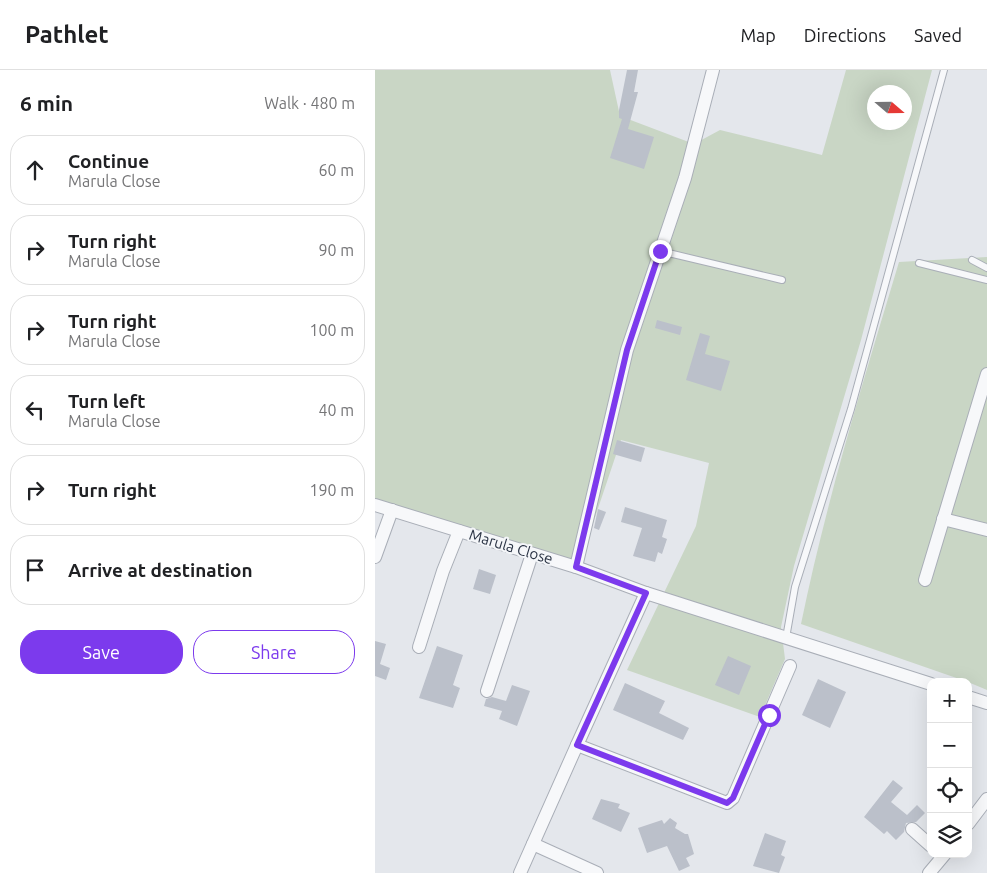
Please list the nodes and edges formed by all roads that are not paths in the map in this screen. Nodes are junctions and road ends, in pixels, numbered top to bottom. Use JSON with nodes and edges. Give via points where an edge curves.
{"nodes":[{"id":1,"x":713,"y":70,"type":"edge"},
{"id":2,"x":944,"y":70,"type":"edge"},
{"id":3,"x":660,"y":251,"type":"junction"},
{"id":4,"x":972,"y":260,"type":"dead end"},
{"id":5,"x":919,"y":263,"type":"dead end"},
{"id":6,"x":987,"y":268,"type":"edge"},
{"id":7,"x":782,"y":280,"type":"dead end"},
{"id":8,"x":987,"y":280,"type":"edge"},
{"id":9,"x":987,"y":374,"type":"edge"},
{"id":10,"x":375,"y":505,"type":"edge"},
{"id":11,"x":392,"y":510,"type":"junction"},
{"id":12,"x":943,"y":519,"type":"junction"},
{"id":13,"x":987,"y":530,"type":"edge"},
{"id":14,"x":459,"y":531,"type":"junction"},
{"id":15,"x":532,"y":554,"type":"junction"},
{"id":16,"x":375,"y":557,"type":"edge"},
{"id":17,"x":576,"y":567,"type":"junction"},
{"id":18,"x":925,"y":580,"type":"dead end"},
{"id":19,"x":646,"y":593,"type":"junction"},
{"id":20,"x":786,"y":638,"type":"junction"},
{"id":21,"x":419,"y":647,"type":"dead end"},
{"id":22,"x":790,"y":666,"type":"dead end"},
{"id":23,"x":927,"y":683,"type":"edge"},
{"id":24,"x":487,"y":691,"type":"dead end"},
{"id":25,"x":972,"y":697,"type":"edge"},
{"id":26,"x":987,"y":703,"type":"edge"},
{"id":27,"x":577,"y":745,"type":"junction"},
{"id":28,"x":987,"y":799,"type":"edge"},
{"id":29,"x":972,"y":819,"type":"edge"},
{"id":30,"x":912,"y":829,"type":"dead end"},
{"id":31,"x":927,"y":842,"type":"edge"},
{"id":32,"x":533,"y":844,"type":"junction"},
{"id":33,"x":940,"y":858,"type":"edge"},
{"id":34,"x":520,"y":873,"type":"edge"},
{"id":35,"x":597,"y":873,"type":"edge"},
{"id":36,"x":929,"y":873,"type":"edge"}],
"edges":[{"from":1,"to":3,"type":"street","via":[[685,178]]},
{"from":2,"to":20,"type":"lane","via":[[851,409],[795,587]]},
{"from":3,"to":7,"type":"lane"},
{"from":3,"to":17,"type":"street","via":[[627,350]]},
{"from":4,"to":6,"type":"lane"},
{"from":5,"to":8,"type":"lane"},
{"from":9,"to":12,"type":"street"},
{"from":10,"to":11,"type":"street","name":"Marula Close"},
{"from":11,"to":14,"type":"street","name":"Marula Close"},
{"from":11,"to":16,"type":"street"},
{"from":12,"to":13,"type":"street"},
{"from":12,"to":18,"type":"street"},
{"from":14,"to":15,"type":"street","name":"Marula Close"},
{"from":14,"to":21,"type":"street"},
{"from":15,"to":17,"type":"street","name":"Marula Close"},
{"from":15,"to":24,"type":"street"},
{"from":17,"to":19,"type":"street","name":"Marula Close"},
{"from":19,"to":20,"type":"street","name":"Marula Close"},
{"from":19,"to":27,"type":"street"},
{"from":20,"to":23,"type":"street","name":"Marula Close"},
{"from":22,"to":27,"type":"street","via":[[733,798],[727,803]]},
{"from":25,"to":26,"type":"street"},
{"from":27,"to":32,"type":"street"},
{"from":28,"to":29,"type":"street"},
{"from":30,"to":31,"type":"street"},
{"from":32,"to":34,"type":"street"},
{"from":32,"to":35,"type":"street"},
{"from":33,"to":36,"type":"street"}]}
